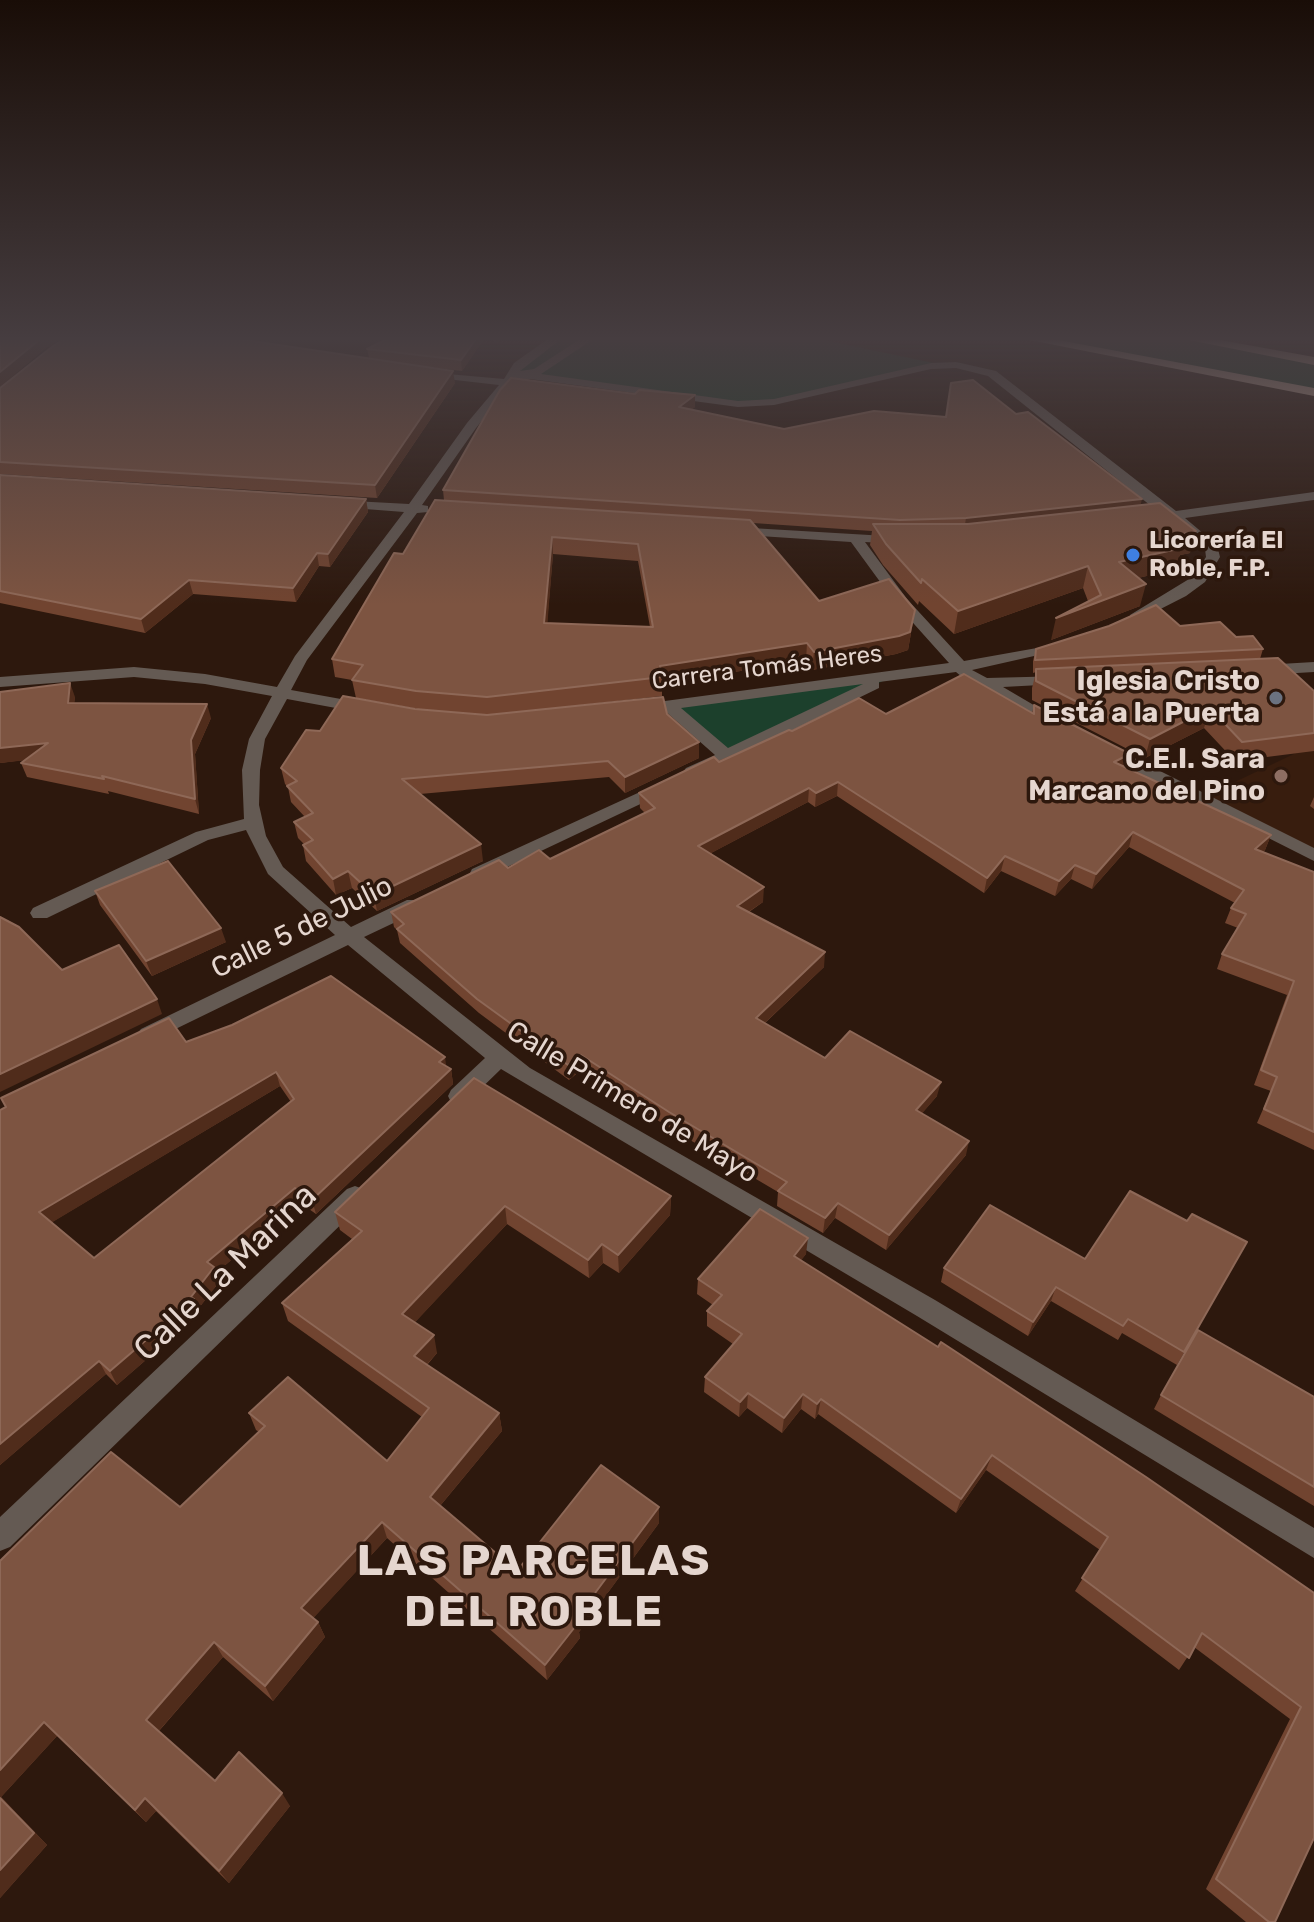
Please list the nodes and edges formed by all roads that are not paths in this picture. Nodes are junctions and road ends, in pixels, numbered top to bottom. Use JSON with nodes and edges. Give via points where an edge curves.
{"nodes":[{"id":1,"x":471,"y":426,"type":"edge"},
{"id":2,"x":1057,"y":426,"type":"edge"},
{"id":3,"x":1314,"y":496,"type":"edge"},
{"id":4,"x":327,"y":502,"type":"edge"},
{"id":5,"x":414,"y":508,"type":"junction"},
{"id":6,"x":445,"y":510,"type":"edge"},
{"id":7,"x":1166,"y":517,"type":"junction"},
{"id":8,"x":721,"y":530,"type":"edge"},
{"id":9,"x":856,"y":539,"type":"junction"},
{"id":10,"x":911,"y":540,"type":"edge"},
{"id":11,"x":1123,"y":622,"type":"edge"},
{"id":12,"x":1072,"y":642,"type":"edge"},
{"id":13,"x":960,"y":667,"type":"junction"},
{"id":14,"x":1314,"y":667,"type":"edge"},
{"id":15,"x":1242,"y":672,"type":"edge"},
{"id":16,"x":889,"y":678,"type":"junction"},
{"id":17,"x":1073,"y":679,"type":"edge"},
{"id":18,"x":0,"y":682,"type":"edge"},
{"id":19,"x":979,"y":683,"type":"junction"},
{"id":20,"x":282,"y":693,"type":"junction"},
{"id":21,"x":667,"y":704,"type":"junction"},
{"id":22,"x":373,"y":710,"type":"edge"},
{"id":23,"x":620,"y":711,"type":"edge"},
{"id":24,"x":726,"y":756,"type":"junction"},
{"id":25,"x":253,"y":822,"type":"junction"},
{"id":26,"x":1314,"y":855,"type":"edge"},
{"id":27,"x":460,"y":883,"type":"edge"},
{"id":28,"x":433,"y":896,"type":"edge"},
{"id":29,"x":40,"y":913,"type":"dead end"},
{"id":30,"x":349,"y":936,"type":"junction"},
{"id":31,"x":136,"y":1039,"type":"edge"},
{"id":32,"x":499,"y":1058,"type":"junction"},
{"id":33,"x":443,"y":1111,"type":"edge"},
{"id":34,"x":376,"y":1175,"type":"edge"},
{"id":35,"x":0,"y":1537,"type":"edge"},
{"id":36,"x":1314,"y":1544,"type":"edge"}],
"edges":[{"from":1,"to":5,"type":"street","name":"Calle Primero de Mayo"},
{"from":2,"to":7,"type":"street"},
{"from":3,"to":7,"type":"street"},
{"from":4,"to":5,"type":"street"},
{"from":5,"to":6,"type":"street"},
{"from":5,"to":20,"type":"street","name":"Calle Primero de Mayo","via":[[300,659]]},
{"from":7,"to":11,"type":"street","via":[[1212,548],[1210,566],[1181,593]]},
{"from":8,"to":9,"type":"street"},
{"from":9,"to":10,"type":"street"},
{"from":9,"to":13,"type":"street","via":[[902,602]]},
{"from":12,"to":13,"type":"street","name":"Carrera Tomás Heres"},
{"from":13,"to":16,"type":"street","name":"Carrera Tomás Heres"},
{"from":13,"to":19,"type":"street"},
{"from":14,"to":15,"type":"street"},
{"from":16,"to":21,"type":"street","name":"Carrera Tomás Heres"},
{"from":16,"to":24,"type":"street"},
{"from":17,"to":19,"type":"street"},
{"from":18,"to":20,"type":"street","via":[[134,672]]},
{"from":19,"to":26,"type":"street"},
{"from":20,"to":22,"type":"street"},
{"from":20,"to":25,"type":"street","name":"Calle Primero de Mayo","via":[[257,739]]},
{"from":21,"to":23,"type":"street","name":"Carrera Tomás Heres"},
{"from":21,"to":24,"type":"street"},
{"from":24,"to":27,"type":"street"},
{"from":25,"to":29,"type":"street","via":[[202,836]]},
{"from":25,"to":30,"type":"street","name":"Calle Primero de Mayo","via":[[275,870]]},
{"from":28,"to":30,"type":"street","name":"Calle 5 de Julio"},
{"from":30,"to":31,"type":"street","name":"Calle 5 de Julio"},
{"from":30,"to":32,"type":"street","name":"Calle Primero de Mayo"},
{"from":32,"to":33,"type":"street"},
{"from":32,"to":36,"type":"street","name":"Calle Primero de Mayo"},
{"from":34,"to":35,"type":"street","name":"Calle La Marina"}]}
